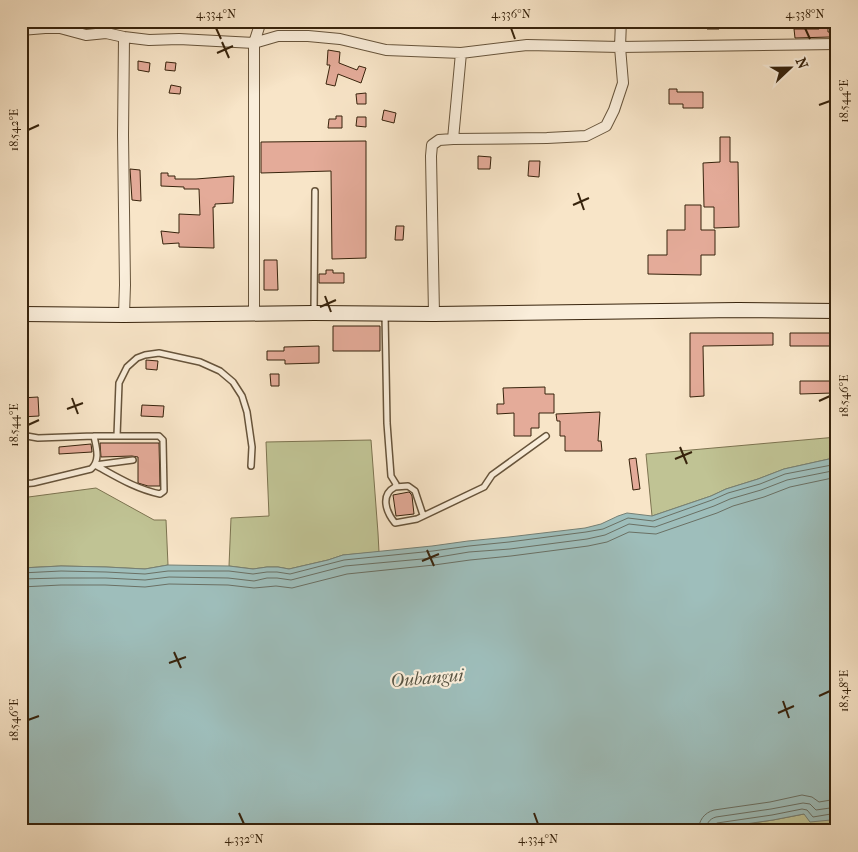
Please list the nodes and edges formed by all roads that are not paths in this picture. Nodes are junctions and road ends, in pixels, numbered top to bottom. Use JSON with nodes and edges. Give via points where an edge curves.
{"nodes":[{"id":1,"x":261,"y":21,"type":"edge"},
{"id":2,"x":620,"y":21,"type":"edge"},
{"id":3,"x":59,"y":25,"type":"edge"},
{"id":4,"x":21,"y":30,"type":"edge"},
{"id":5,"x":124,"y":37,"type":"junction"},
{"id":6,"x":254,"y":42,"type":"junction"},
{"id":7,"x":837,"y":44,"type":"edge"},
{"id":8,"x":620,"y":47,"type":"junction"},
{"id":9,"x":461,"y":53,"type":"junction"},
{"id":10,"x":453,"y":139,"type":"junction"},
{"id":11,"x":315,"y":191,"type":"dead end"},
{"id":12,"x":837,"y":311,"type":"edge"},
{"id":13,"x":314,"y":313,"type":"junction"},
{"id":14,"x":385,"y":313,"type":"junction"},
{"id":15,"x":21,"y":314,"type":"edge"},
{"id":16,"x":254,"y":314,"type":"junction"},
{"id":17,"x":434,"y":314,"type":"junction"},
{"id":18,"x":124,"y":316,"type":"junction"},
{"id":19,"x":21,"y":435,"type":"edge"},
{"id":20,"x":94,"y":436,"type":"junction"},
{"id":21,"x":117,"y":436,"type":"junction"},
{"id":22,"x":546,"y":436,"type":"dead end"},
{"id":23,"x":134,"y":460,"type":"dead end"},
{"id":24,"x":95,"y":464,"type":"junction"},
{"id":25,"x":250,"y":466,"type":"dead end"},
{"id":26,"x":21,"y":484,"type":"edge"},
{"id":27,"x":395,"y":487,"type":"junction"},
{"id":28,"x":423,"y":515,"type":"junction"}],
"edges":[{"from":1,"to":6,"type":"street"},
{"from":2,"to":8,"type":"street"},
{"from":3,"to":4,"type":"street"},
{"from":3,"to":5,"type":"street","via":[[86,35],[106,33]]},
{"from":5,"to":6,"type":"street"},
{"from":5,"to":18,"type":"street"},
{"from":6,"to":9,"type":"street","via":[[278,36],[308,36],[340,39],[386,50]]},
{"from":6,"to":16,"type":"street"},
{"from":7,"to":8,"type":"street"},
{"from":8,"to":9,"type":"street","via":[[527,45]]},
{"from":8,"to":10,"type":"street","via":[[623,83],[606,126],[586,136]]},
{"from":9,"to":10,"type":"street"},
{"from":10,"to":17,"type":"street","via":[[439,140],[432,145]]},
{"from":11,"to":13,"type":"lane"},
{"from":12,"to":17,"type":"street"},
{"from":13,"to":14,"type":"street"},
{"from":13,"to":16,"type":"street"},
{"from":14,"to":17,"type":"street"},
{"from":14,"to":27,"type":"lane","via":[[387,423]]},
{"from":15,"to":18,"type":"street"},
{"from":16,"to":18,"type":"street"},
{"from":19,"to":20,"type":"lane","via":[[38,438]]},
{"from":20,"to":21,"type":"lane"},
{"from":20,"to":24,"type":"lane"},
{"from":21,"to":24,"type":"lane","via":[[162,438],[164,491],[160,494],[131,485]]},
{"from":21,"to":25,"type":"lane","via":[[119,383],[127,367],[137,358],[160,353],[200,362],[220,370],[242,396],[252,447]]},
{"from":22,"to":28,"type":"lane","via":[[492,475],[484,487]]},
{"from":23,"to":24,"type":"lane"},
{"from":24,"to":26,"type":"lane","via":[[91,469]]},
{"from":27,"to":28,"type":"lane","via":[[408,486],[416,491]]},
{"from":27,"to":28,"type":"lane","via":[[385,499],[388,514],[395,523]]}]}
